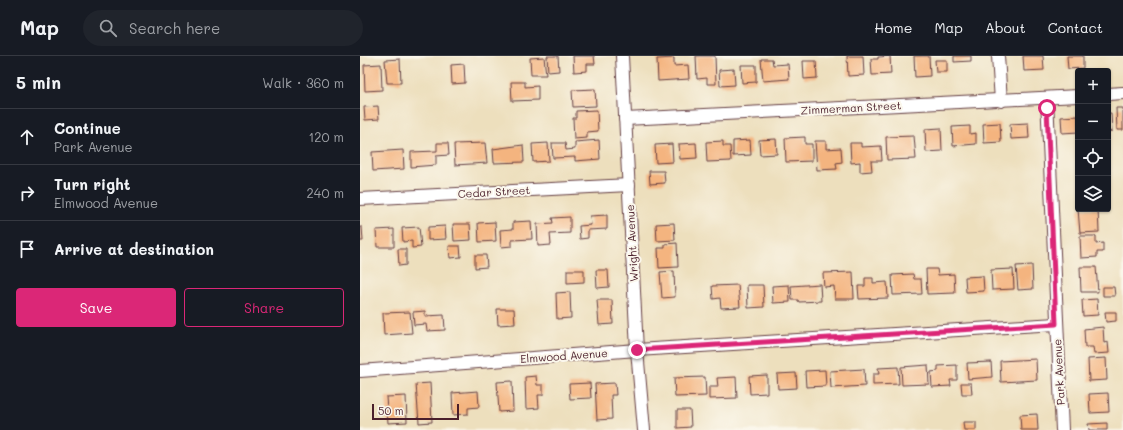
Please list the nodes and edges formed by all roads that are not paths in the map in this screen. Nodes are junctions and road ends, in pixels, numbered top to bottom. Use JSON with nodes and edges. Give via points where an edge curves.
{"nodes":[{"id":1,"x":622,"y":56,"type":"edge"},
{"id":2,"x":998,"y":56,"type":"edge"},
{"id":3,"x":1123,"y":93,"type":"edge"},
{"id":4,"x":1111,"y":94,"type":"edge"},
{"id":5,"x":1075,"y":96,"type":"edge"},
{"id":6,"x":1047,"y":98,"type":"junction"},
{"id":7,"x":1001,"y":101,"type":"junction"},
{"id":8,"x":625,"y":119,"type":"junction"},
{"id":9,"x":629,"y":185,"type":"junction"},
{"id":10,"x":360,"y":199,"type":"edge"},
{"id":11,"x":1056,"y":324,"type":"junction"},
{"id":12,"x":637,"y":350,"type":"junction"},
{"id":13,"x":360,"y":371,"type":"edge"},
{"id":14,"x":644,"y":430,"type":"edge"},
{"id":15,"x":1062,"y":430,"type":"edge"}],
"edges":[{"from":1,"to":8,"type":"street","name":"Wright Avenue"},
{"from":2,"to":7,"type":"street"},
{"from":3,"to":4,"type":"street"},
{"from":5,"to":6,"type":"street","name":"Zimmerman Street"},
{"from":6,"to":7,"type":"street","name":"Zimmerman Street"},
{"from":6,"to":11,"type":"street","name":"Park Avenue"},
{"from":7,"to":8,"type":"street","name":"Zimmerman Street"},
{"from":8,"to":9,"type":"street","name":"Wright Avenue"},
{"from":9,"to":10,"type":"street","name":"Cedar Street"},
{"from":9,"to":12,"type":"street","name":"Wright Avenue"},
{"from":11,"to":12,"type":"street","name":"Elmwood Avenue"},
{"from":11,"to":15,"type":"street","name":"Park Avenue"},
{"from":12,"to":13,"type":"street","name":"Elmwood Avenue"},
{"from":12,"to":14,"type":"street","name":"Wright Avenue"}]}
